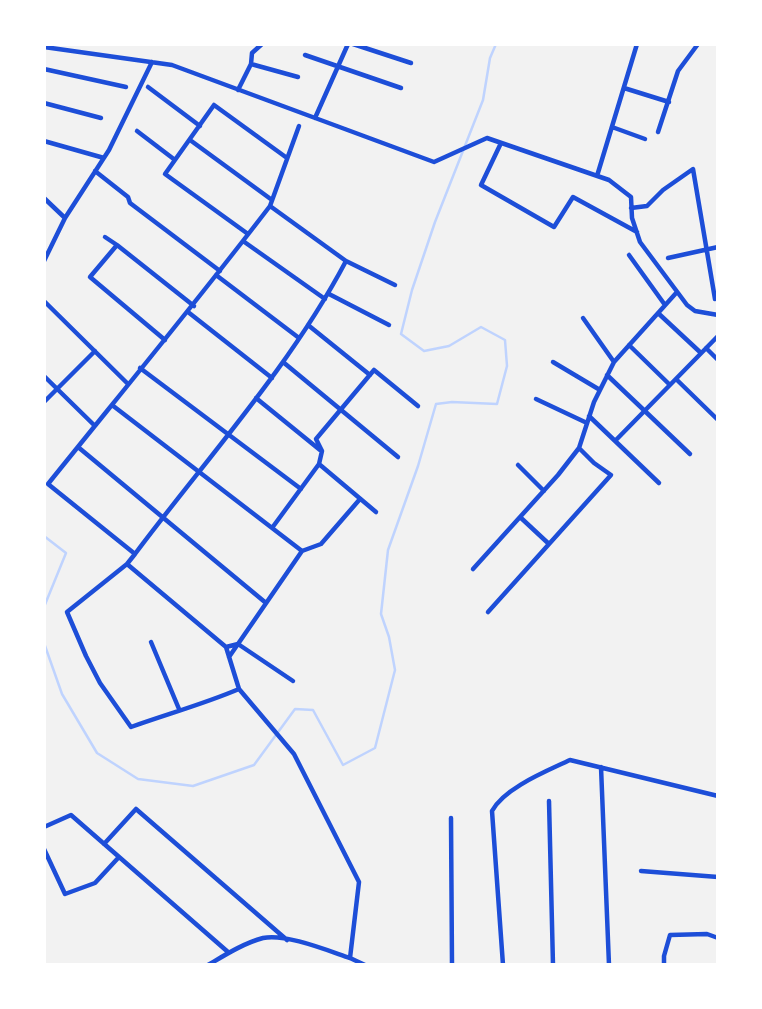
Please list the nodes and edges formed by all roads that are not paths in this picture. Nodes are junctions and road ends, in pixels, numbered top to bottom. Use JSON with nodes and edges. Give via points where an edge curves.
{"nodes":[{"id":1,"x":262,"y":44,"type":"edge"},
{"id":2,"x":351,"y":44,"type":"edge"},
{"id":3,"x":637,"y":44,"type":"edge"},
{"id":4,"x":698,"y":44,"type":"edge"},
{"id":5,"x":44,"y":47,"type":"edge"},
{"id":6,"x":305,"y":55,"type":"dead end"},
{"id":7,"x":152,"y":62,"type":"junction"},
{"id":8,"x":411,"y":63,"type":"dead end"},
{"id":9,"x":251,"y":64,"type":"junction"},
{"id":10,"x":337,"y":66,"type":"junction"},
{"id":11,"x":44,"y":69,"type":"edge"},
{"id":12,"x":298,"y":77,"type":"dead end"},
{"id":13,"x":126,"y":87,"type":"dead end"},
{"id":14,"x":148,"y":88,"type":"dead end"},
{"id":15,"x":401,"y":88,"type":"dead end"},
{"id":16,"x":624,"y":88,"type":"junction"},
{"id":17,"x":238,"y":90,"type":"junction"},
{"id":18,"x":669,"y":102,"type":"junction"},
{"id":19,"x":44,"y":103,"type":"edge"},
{"id":20,"x":101,"y":118,"type":"dead end"},
{"id":21,"x":315,"y":118,"type":"junction"},
{"id":22,"x":200,"y":126,"type":"junction"},
{"id":23,"x":299,"y":126,"type":"dead end"},
{"id":24,"x":612,"y":127,"type":"junction"},
{"id":25,"x":137,"y":131,"type":"dead end"},
{"id":26,"x":658,"y":132,"type":"dead end"},
{"id":27,"x":645,"y":139,"type":"dead end"},
{"id":28,"x":190,"y":140,"type":"junction"},
{"id":29,"x":44,"y":141,"type":"edge"},
{"id":30,"x":502,"y":144,"type":"junction"},
{"id":31,"x":104,"y":158,"type":"junction"},
{"id":32,"x":287,"y":158,"type":"junction"},
{"id":33,"x":176,"y":160,"type":"junction"},
{"id":34,"x":95,"y":171,"type":"junction"},
{"id":35,"x":597,"y":176,"type":"junction"},
{"id":36,"x":44,"y":198,"type":"edge"},
{"id":37,"x":272,"y":200,"type":"junction"},
{"id":38,"x":270,"y":206,"type":"junction"},
{"id":39,"x":631,"y":208,"type":"junction"},
{"id":40,"x":65,"y":218,"type":"junction"},
{"id":41,"x":636,"y":232,"type":"junction"},
{"id":42,"x":248,"y":234,"type":"junction"},
{"id":43,"x":105,"y":237,"type":"dead end"},
{"id":44,"x":243,"y":241,"type":"junction"},
{"id":45,"x":117,"y":245,"type":"junction"},
{"id":46,"x":718,"y":247,"type":"edge"},
{"id":47,"x":707,"y":250,"type":"junction"},
{"id":48,"x":629,"y":255,"type":"dead end"},
{"id":49,"x":45,"y":257,"type":"edge"},
{"id":50,"x":668,"y":258,"type":"dead end"},
{"id":51,"x":346,"y":261,"type":"junction"},
{"id":52,"x":218,"y":273,"type":"junction"},
{"id":53,"x":395,"y":285,"type":"dead end"},
{"id":54,"x":677,"y":292,"type":"junction"},
{"id":55,"x":327,"y":296,"type":"junction"},
{"id":56,"x":715,"y":299,"type":"dead end"},
{"id":57,"x":44,"y":301,"type":"edge"},
{"id":58,"x":665,"y":305,"type":"junction"},
{"id":59,"x":194,"y":306,"type":"junction"},
{"id":60,"x":188,"y":312,"type":"junction"},
{"id":61,"x":658,"y":313,"type":"junction"},
{"id":62,"x":718,"y":315,"type":"edge"},
{"id":63,"x":583,"y":318,"type":"dead end"},
{"id":64,"x":308,"y":325,"type":"junction"},
{"id":65,"x":389,"y":325,"type":"dead end"},
{"id":66,"x":718,"y":335,"type":"edge"},
{"id":67,"x":299,"y":338,"type":"junction"},
{"id":68,"x":165,"y":340,"type":"junction"},
{"id":69,"x":629,"y":345,"type":"junction"},
{"id":70,"x":704,"y":350,"type":"junction"},
{"id":71,"x":95,"y":351,"type":"junction"},
{"id":72,"x":718,"y":360,"type":"edge"},
{"id":73,"x":283,"y":362,"type":"junction"},
{"id":74,"x":552,"y":362,"type":"dead end"},
{"id":75,"x":614,"y":362,"type":"junction"},
{"id":76,"x":141,"y":368,"type":"junction"},
{"id":77,"x":370,"y":375,"type":"junction"},
{"id":78,"x":607,"y":375,"type":"junction"},
{"id":79,"x":44,"y":376,"type":"edge"},
{"id":80,"x":272,"y":378,"type":"junction"},
{"id":81,"x":676,"y":379,"type":"junction"},
{"id":82,"x":128,"y":384,"type":"junction"},
{"id":83,"x":670,"y":385,"type":"junction"},
{"id":84,"x":57,"y":389,"type":"junction"},
{"id":85,"x":600,"y":390,"type":"junction"},
{"id":86,"x":256,"y":398,"type":"junction"},
{"id":87,"x":536,"y":399,"type":"dead end"},
{"id":88,"x":44,"y":402,"type":"edge"},
{"id":89,"x":112,"y":405,"type":"junction"},
{"id":90,"x":418,"y":406,"type":"dead end"},
{"id":91,"x":341,"y":410,"type":"junction"},
{"id":92,"x":645,"y":411,"type":"junction"},
{"id":93,"x":589,"y":416,"type":"junction"},
{"id":94,"x":718,"y":420,"type":"edge"},
{"id":95,"x":587,"y":424,"type":"junction"},
{"id":96,"x":95,"y":426,"type":"junction"},
{"id":97,"x":227,"y":434,"type":"junction"},
{"id":98,"x":615,"y":441,"type":"junction"},
{"id":99,"x":78,"y":447,"type":"junction"},
{"id":100,"x":579,"y":448,"type":"junction"},
{"id":101,"x":322,"y":451,"type":"junction"},
{"id":102,"x":690,"y":454,"type":"dead end"},
{"id":103,"x":398,"y":457,"type":"dead end"},
{"id":104,"x":319,"y":464,"type":"junction"},
{"id":105,"x":518,"y":464,"type":"dead end"},
{"id":106,"x":198,"y":471,"type":"junction"},
{"id":107,"x":659,"y":483,"type":"dead end"},
{"id":108,"x":300,"y":489,"type":"junction"},
{"id":109,"x":544,"y":491,"type":"junction"},
{"id":110,"x":360,"y":499,"type":"junction"},
{"id":111,"x":376,"y":512,"type":"dead end"},
{"id":112,"x":520,"y":517,"type":"junction"},
{"id":113,"x":162,"y":518,"type":"junction"},
{"id":114,"x":272,"y":528,"type":"junction"},
{"id":115,"x":549,"y":544,"type":"junction"},
{"id":116,"x":302,"y":551,"type":"junction"},
{"id":117,"x":135,"y":554,"type":"junction"},
{"id":118,"x":127,"y":564,"type":"junction"},
{"id":119,"x":473,"y":569,"type":"dead end"},
{"id":120,"x":266,"y":603,"type":"junction"},
{"id":121,"x":488,"y":612,"type":"dead end"},
{"id":122,"x":150,"y":642,"type":"dead end"},
{"id":123,"x":238,"y":644,"type":"junction"},
{"id":124,"x":226,"y":647,"type":"junction"},
{"id":125,"x":229,"y":657,"type":"junction"},
{"id":126,"x":293,"y":681,"type":"dead end"},
{"id":127,"x":239,"y":689,"type":"junction"},
{"id":128,"x":180,"y":709,"type":"junction"},
{"id":129,"x":601,"y":767,"type":"junction"},
{"id":130,"x":718,"y":796,"type":"edge"},
{"id":131,"x":549,"y":801,"type":"dead end"},
{"id":132,"x":451,"y":818,"type":"dead end"},
{"id":133,"x":44,"y":827,"type":"edge"},
{"id":134,"x":104,"y":844,"type":"junction"},
{"id":135,"x":44,"y":849,"type":"edge"},
{"id":136,"x":119,"y":857,"type":"junction"},
{"id":137,"x":641,"y":871,"type":"dead end"},
{"id":138,"x":718,"y":877,"type":"edge"},
{"id":139,"x":718,"y":938,"type":"edge"},
{"id":140,"x":287,"y":940,"type":"junction"},
{"id":141,"x":228,"y":952,"type":"junction"},
{"id":142,"x":351,"y":958,"type":"junction"},
{"id":143,"x":208,"y":965,"type":"edge"},
{"id":144,"x":365,"y":965,"type":"edge"},
{"id":145,"x":452,"y":965,"type":"edge"},
{"id":146,"x":503,"y":965,"type":"edge"},
{"id":147,"x":553,"y":965,"type":"edge"},
{"id":148,"x":609,"y":965,"type":"edge"},
{"id":149,"x":664,"y":965,"type":"edge"}],
"edges":[{"from":1,"to":9,"type":"street","via":[[252,53]]},
{"from":2,"to":8,"type":"street"},
{"from":2,"to":10,"type":"street"},
{"from":3,"to":16,"type":"street"},
{"from":4,"to":18,"type":"street","via":[[678,71]]},
{"from":5,"to":7,"type":"street"},
{"from":6,"to":10,"type":"street"},
{"from":7,"to":17,"type":"street"},
{"from":7,"to":31,"type":"street"},
{"from":9,"to":12,"type":"street"},
{"from":9,"to":17,"type":"street"},
{"from":10,"to":15,"type":"street"},
{"from":10,"to":21,"type":"street"},
{"from":11,"to":13,"type":"street"},
{"from":14,"to":22,"type":"street"},
{"from":16,"to":18,"type":"street"},
{"from":16,"to":24,"type":"street"},
{"from":17,"to":21,"type":"street"},
{"from":18,"to":26,"type":"street"},
{"from":19,"to":20,"type":"street"},
{"from":21,"to":30,"type":"street","via":[[434,162],[487,138]]},
{"from":22,"to":28,"type":"street"},
{"from":22,"to":32,"type":"street","via":[[214,105]]},
{"from":23,"to":32,"type":"street"},
{"from":24,"to":27,"type":"street"},
{"from":24,"to":35,"type":"street"},
{"from":25,"to":33,"type":"street"},
{"from":28,"to":33,"type":"street"},
{"from":28,"to":37,"type":"street"},
{"from":29,"to":31,"type":"street"},
{"from":30,"to":35,"type":"street"},
{"from":30,"to":41,"type":"street","via":[[481,185],[554,227],[573,197]]},
{"from":31,"to":34,"type":"street"},
{"from":32,"to":37,"type":"street"},
{"from":33,"to":42,"type":"street","via":[[165,174]]},
{"from":34,"to":40,"type":"street"},
{"from":34,"to":52,"type":"street"},
{"from":35,"to":39,"type":"street","via":[[631,197]]},
{"from":36,"to":40,"type":"street"},
{"from":37,"to":38,"type":"street"},
{"from":38,"to":42,"type":"street"},
{"from":38,"to":51,"type":"street"},
{"from":39,"to":41,"type":"street"},
{"from":39,"to":47,"type":"street","via":[[647,206],[693,169]]},
{"from":40,"to":49,"type":"street"},
{"from":41,"to":54,"type":"street"},
{"from":42,"to":44,"type":"street"},
{"from":43,"to":45,"type":"street"},
{"from":44,"to":52,"type":"street"},
{"from":44,"to":55,"type":"street"},
{"from":45,"to":59,"type":"street"},
{"from":45,"to":68,"type":"street","via":[[90,277]]},
{"from":46,"to":47,"type":"street"},
{"from":47,"to":50,"type":"street"},
{"from":47,"to":56,"type":"street"},
{"from":48,"to":58,"type":"street"},
{"from":51,"to":53,"type":"street"},
{"from":51,"to":55,"type":"street"},
{"from":52,"to":59,"type":"street"},
{"from":52,"to":67,"type":"street"},
{"from":54,"to":58,"type":"street"},
{"from":54,"to":62,"type":"street","via":[[695,311]]},
{"from":55,"to":64,"type":"street"},
{"from":55,"to":65,"type":"street"},
{"from":57,"to":71,"type":"street"},
{"from":58,"to":61,"type":"street"},
{"from":59,"to":60,"type":"street"},
{"from":60,"to":68,"type":"street"},
{"from":60,"to":80,"type":"street"},
{"from":61,"to":69,"type":"street"},
{"from":61,"to":70,"type":"street"},
{"from":63,"to":75,"type":"street"},
{"from":64,"to":67,"type":"street"},
{"from":64,"to":77,"type":"street"},
{"from":66,"to":70,"type":"street"},
{"from":67,"to":73,"type":"street"},
{"from":68,"to":76,"type":"street"},
{"from":69,"to":75,"type":"street"},
{"from":69,"to":83,"type":"street"},
{"from":70,"to":72,"type":"street"},
{"from":70,"to":81,"type":"street"},
{"from":71,"to":82,"type":"street"},
{"from":71,"to":84,"type":"street"},
{"from":73,"to":80,"type":"street"},
{"from":73,"to":91,"type":"street"},
{"from":74,"to":85,"type":"street"},
{"from":75,"to":78,"type":"street"},
{"from":76,"to":82,"type":"street"},
{"from":76,"to":97,"type":"street"},
{"from":77,"to":90,"type":"street","via":[[374,370]]},
{"from":77,"to":91,"type":"street"},
{"from":78,"to":85,"type":"street"},
{"from":78,"to":92,"type":"street"},
{"from":79,"to":84,"type":"street"},
{"from":80,"to":86,"type":"street"},
{"from":81,"to":83,"type":"street"},
{"from":81,"to":94,"type":"street"},
{"from":82,"to":89,"type":"street"},
{"from":83,"to":92,"type":"street"},
{"from":84,"to":88,"type":"street"},
{"from":84,"to":96,"type":"street"},
{"from":85,"to":93,"type":"street"},
{"from":86,"to":97,"type":"street"},
{"from":86,"to":101,"type":"street"},
{"from":87,"to":95,"type":"street"},
{"from":89,"to":96,"type":"street"},
{"from":89,"to":106,"type":"street"},
{"from":91,"to":101,"type":"street","via":[[316,439]]},
{"from":91,"to":103,"type":"street"},
{"from":92,"to":98,"type":"street"},
{"from":92,"to":102,"type":"street"},
{"from":93,"to":95,"type":"street"},
{"from":93,"to":98,"type":"street"},
{"from":95,"to":100,"type":"street"},
{"from":96,"to":99,"type":"street"},
{"from":97,"to":106,"type":"street"},
{"from":97,"to":108,"type":"street"},
{"from":98,"to":107,"type":"street"},
{"from":99,"to":113,"type":"street"},
{"from":99,"to":117,"type":"street","via":[[48,484]]},
{"from":100,"to":109,"type":"street"},
{"from":100,"to":115,"type":"street","via":[[611,475]]},
{"from":101,"to":104,"type":"street"},
{"from":104,"to":108,"type":"street"},
{"from":104,"to":110,"type":"street"},
{"from":105,"to":109,"type":"street"},
{"from":106,"to":113,"type":"street"},
{"from":106,"to":114,"type":"street"},
{"from":108,"to":114,"type":"street"},
{"from":109,"to":112,"type":"street"},
{"from":110,"to":111,"type":"street"},
{"from":110,"to":116,"type":"street","via":[[321,544]]},
{"from":112,"to":115,"type":"street"},
{"from":112,"to":119,"type":"street"},
{"from":113,"to":117,"type":"street"},
{"from":113,"to":120,"type":"street"},
{"from":114,"to":116,"type":"street"},
{"from":115,"to":121,"type":"street"},
{"from":116,"to":120,"type":"street"},
{"from":117,"to":118,"type":"street"},
{"from":118,"to":124,"type":"street"},
{"from":118,"to":128,"type":"street","via":[[67,611],[100,683],[131,727]]},
{"from":120,"to":123,"type":"street"},
{"from":122,"to":128,"type":"street"},
{"from":123,"to":124,"type":"street"},
{"from":123,"to":125,"type":"street"},
{"from":123,"to":126,"type":"street"},
{"from":124,"to":125,"type":"street"},
{"from":125,"to":127,"type":"street"},
{"from":127,"to":128,"type":"street","via":[[206,704]]},
{"from":127,"to":142,"type":"street","via":[[294,754],[359,882]]},
{"from":129,"to":130,"type":"street"},
{"from":129,"to":146,"type":"street","via":[[570,760],[510,793],[492,811]]},
{"from":129,"to":148,"type":"street"},
{"from":131,"to":147,"type":"street"},
{"from":132,"to":145,"type":"street"},
{"from":133,"to":134,"type":"street","via":[[71,815]]},
{"from":134,"to":136,"type":"street"},
{"from":134,"to":140,"type":"street","via":[[136,809]]},
{"from":135,"to":136,"type":"street","via":[[65,894],[95,883]]},
{"from":136,"to":141,"type":"street"},
{"from":137,"to":138,"type":"street"},
{"from":139,"to":149,"type":"street","via":[[670,935]]},
{"from":140,"to":141,"type":"street","via":[[265,937]]},
{"from":140,"to":142,"type":"street"},
{"from":141,"to":143,"type":"street"},
{"from":142,"to":144,"type":"street"}]}
